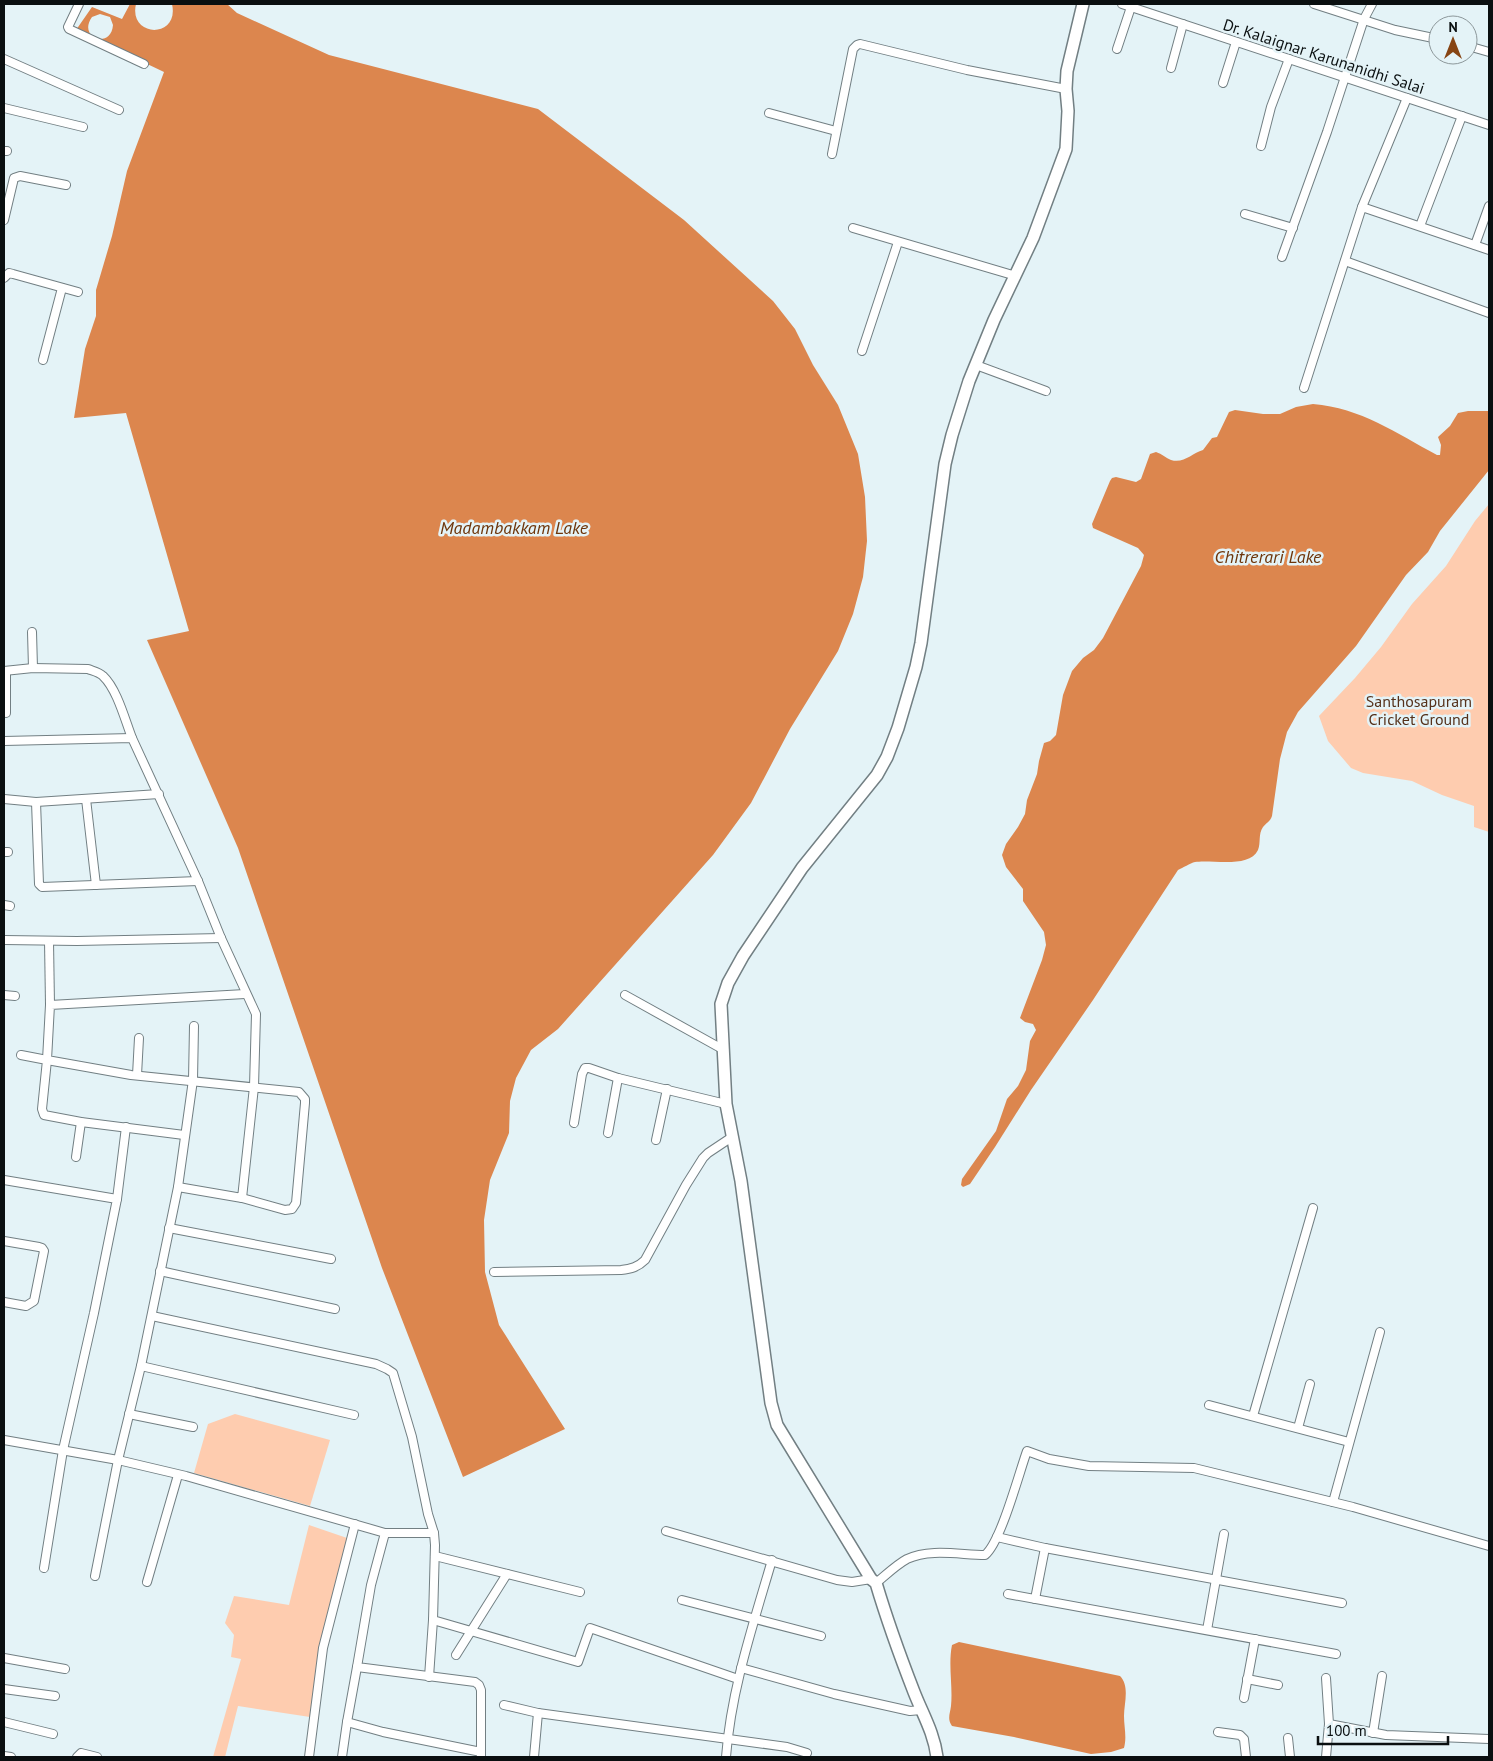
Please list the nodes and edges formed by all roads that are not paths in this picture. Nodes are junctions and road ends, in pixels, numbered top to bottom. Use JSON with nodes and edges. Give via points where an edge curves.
{"nodes":[{"id":1,"x":79,"y":4,"type":"edge"},
{"id":2,"x":1083,"y":4,"type":"edge"},
{"id":3,"x":1122,"y":4,"type":"edge"},
{"id":4,"x":1314,"y":4,"type":"edge"},
{"id":5,"x":1372,"y":4,"type":"edge"},
{"id":6,"x":1131,"y":7,"type":"junction"},
{"id":7,"x":1364,"y":19,"type":"junction"},
{"id":8,"x":1184,"y":24,"type":"junction"},
{"id":9,"x":1428,"y":37,"type":"edge"},
{"id":10,"x":1236,"y":42,"type":"junction"},
{"id":11,"x":1117,"y":49,"type":"dead end"},
{"id":12,"x":4,"y":58,"type":"edge"},
{"id":13,"x":1289,"y":59,"type":"junction"},
{"id":14,"x":144,"y":64,"type":"dead end"},
{"id":15,"x":1171,"y":68,"type":"dead end"},
{"id":16,"x":1344,"y":77,"type":"junction"},
{"id":17,"x":1223,"y":83,"type":"dead end"},
{"id":18,"x":1066,"y":89,"type":"junction"},
{"id":19,"x":1408,"y":98,"type":"junction"},
{"id":20,"x":4,"y":108,"type":"edge"},
{"id":21,"x":119,"y":110,"type":"dead end"},
{"id":22,"x":769,"y":113,"type":"dead end"},
{"id":23,"x":1462,"y":116,"type":"junction"},
{"id":24,"x":1489,"y":125,"type":"edge"},
{"id":25,"x":83,"y":127,"type":"dead end"},
{"id":26,"x":836,"y":130,"type":"junction"},
{"id":27,"x":1261,"y":146,"type":"dead end"},
{"id":28,"x":832,"y":154,"type":"dead end"},
{"id":29,"x":66,"y":185,"type":"dead end"},
{"id":30,"x":1489,"y":206,"type":"edge"},
{"id":31,"x":1362,"y":207,"type":"junction"},
{"id":32,"x":1246,"y":214,"type":"dead end"},
{"id":33,"x":4,"y":220,"type":"edge"},
{"id":34,"x":1420,"y":226,"type":"junction"},
{"id":35,"x":853,"y":228,"type":"dead end"},
{"id":36,"x":1292,"y":228,"type":"junction"},
{"id":37,"x":898,"y":242,"type":"junction"},
{"id":38,"x":1475,"y":245,"type":"junction"},
{"id":39,"x":1489,"y":250,"type":"edge"},
{"id":40,"x":1282,"y":257,"type":"dead end"},
{"id":41,"x":1345,"y":261,"type":"junction"},
{"id":42,"x":1016,"y":276,"type":"junction"},
{"id":43,"x":4,"y":278,"type":"edge"},
{"id":44,"x":62,"y":288,"type":"junction"},
{"id":45,"x":78,"y":292,"type":"dead end"},
{"id":46,"x":1489,"y":313,"type":"edge"},
{"id":47,"x":862,"y":351,"type":"dead end"},
{"id":48,"x":43,"y":360,"type":"dead end"},
{"id":49,"x":976,"y":365,"type":"junction"},
{"id":50,"x":1304,"y":388,"type":"dead end"},
{"id":51,"x":1046,"y":391,"type":"dead end"},
{"id":52,"x":32,"y":632,"type":"dead end"},
{"id":53,"x":33,"y":668,"type":"junction"},
{"id":54,"x":5,"y":671,"type":"edge"},
{"id":55,"x":6,"y":713,"type":"dead end"},
{"id":56,"x":132,"y":738,"type":"junction"},
{"id":57,"x":4,"y":742,"type":"edge"},
{"id":58,"x":159,"y":794,"type":"junction"},
{"id":59,"x":4,"y":799,"type":"edge"},
{"id":60,"x":86,"y":799,"type":"junction"},
{"id":61,"x":36,"y":802,"type":"junction"},
{"id":62,"x":198,"y":881,"type":"junction"},
{"id":63,"x":96,"y":885,"type":"junction"},
{"id":64,"x":221,"y":938,"type":"junction"},
{"id":65,"x":4,"y":940,"type":"edge"},
{"id":66,"x":49,"y":941,"type":"junction"},
{"id":67,"x":245,"y":994,"type":"junction"},
{"id":68,"x":4,"y":995,"type":"edge"},
{"id":69,"x":625,"y":995,"type":"dead end"},
{"id":70,"x":15,"y":996,"type":"dead end"},
{"id":71,"x":50,"y":1005,"type":"junction"},
{"id":72,"x":194,"y":1026,"type":"dead end"},
{"id":73,"x":139,"y":1038,"type":"dead end"},
{"id":74,"x":724,"y":1050,"type":"junction"},
{"id":75,"x":21,"y":1055,"type":"dead end"},
{"id":76,"x":47,"y":1060,"type":"junction"},
{"id":77,"x":137,"y":1075,"type":"junction"},
{"id":78,"x":618,"y":1078,"type":"junction"},
{"id":79,"x":193,"y":1080,"type":"junction"},
{"id":80,"x":254,"y":1087,"type":"junction"},
{"id":81,"x":667,"y":1089,"type":"junction"},
{"id":82,"x":726,"y":1104,"type":"junction"},
{"id":83,"x":81,"y":1122,"type":"junction"},
{"id":84,"x":574,"y":1123,"type":"dead end"},
{"id":85,"x":126,"y":1127,"type":"junction"},
{"id":86,"x":608,"y":1133,"type":"dead end"},
{"id":87,"x":184,"y":1135,"type":"junction"},
{"id":88,"x":732,"y":1137,"type":"junction"},
{"id":89,"x":656,"y":1140,"type":"dead end"},
{"id":90,"x":76,"y":1157,"type":"dead end"},
{"id":91,"x":4,"y":1180,"type":"edge"},
{"id":92,"x":178,"y":1187,"type":"junction"},
{"id":93,"x":242,"y":1198,"type":"junction"},
{"id":94,"x":116,"y":1199,"type":"junction"},
{"id":95,"x":1313,"y":1208,"type":"dead end"},
{"id":96,"x":169,"y":1228,"type":"junction"},
{"id":97,"x":4,"y":1241,"type":"edge"},
{"id":98,"x":330,"y":1260,"type":"dead end"},
{"id":99,"x":160,"y":1271,"type":"junction"},
{"id":100,"x":494,"y":1272,"type":"dead end"},
{"id":101,"x":4,"y":1302,"type":"edge"},
{"id":102,"x":335,"y":1310,"type":"dead end"},
{"id":103,"x":152,"y":1316,"type":"junction"},
{"id":104,"x":1380,"y":1332,"type":"dead end"},
{"id":105,"x":141,"y":1366,"type":"junction"},
{"id":106,"x":1310,"y":1384,"type":"dead end"},
{"id":107,"x":1209,"y":1405,"type":"dead end"},
{"id":108,"x":129,"y":1414,"type":"junction"},
{"id":109,"x":354,"y":1415,"type":"dead end"},
{"id":110,"x":1253,"y":1416,"type":"junction"},
{"id":111,"x":193,"y":1427,"type":"dead end"},
{"id":112,"x":1298,"y":1428,"type":"junction"},
{"id":113,"x":4,"y":1440,"type":"edge"},
{"id":114,"x":1349,"y":1442,"type":"junction"},
{"id":115,"x":63,"y":1450,"type":"junction"},
{"id":116,"x":118,"y":1460,"type":"junction"},
{"id":117,"x":178,"y":1475,"type":"junction"},
{"id":118,"x":1333,"y":1502,"type":"junction"},
{"id":119,"x":355,"y":1524,"type":"junction"},
{"id":120,"x":666,"y":1531,"type":"dead end"},
{"id":121,"x":385,"y":1532,"type":"junction"},
{"id":122,"x":434,"y":1532,"type":"junction"},
{"id":123,"x":1224,"y":1534,"type":"dead end"},
{"id":124,"x":997,"y":1536,"type":"junction"},
{"id":125,"x":1489,"y":1546,"type":"edge"},
{"id":126,"x":1045,"y":1548,"type":"junction"},
{"id":127,"x":435,"y":1556,"type":"junction"},
{"id":128,"x":772,"y":1560,"type":"junction"},
{"id":129,"x":44,"y":1568,"type":"dead end"},
{"id":130,"x":507,"y":1574,"type":"junction"},
{"id":131,"x":95,"y":1576,"type":"dead end"},
{"id":132,"x":1216,"y":1580,"type":"junction"},
{"id":133,"x":874,"y":1581,"type":"junction"},
{"id":134,"x":147,"y":1582,"type":"dead end"},
{"id":135,"x":580,"y":1592,"type":"dead end"},
{"id":136,"x":1008,"y":1594,"type":"dead end"},
{"id":137,"x":1035,"y":1599,"type":"junction"},
{"id":138,"x":682,"y":1600,"type":"dead end"},
{"id":139,"x":1342,"y":1603,"type":"dead end"},
{"id":140,"x":755,"y":1619,"type":"junction"},
{"id":141,"x":433,"y":1620,"type":"junction"},
{"id":142,"x":1207,"y":1630,"type":"junction"},
{"id":143,"x":470,"y":1631,"type":"junction"},
{"id":144,"x":821,"y":1636,"type":"dead end"},
{"id":145,"x":1255,"y":1639,"type":"junction"},
{"id":146,"x":1336,"y":1654,"type":"dead end"},
{"id":147,"x":456,"y":1655,"type":"dead end"},
{"id":148,"x":4,"y":1658,"type":"edge"},
{"id":149,"x":357,"y":1667,"type":"junction"},
{"id":150,"x":741,"y":1668,"type":"junction"},
{"id":151,"x":64,"y":1670,"type":"dead end"},
{"id":152,"x":429,"y":1676,"type":"junction"},
{"id":153,"x":1382,"y":1676,"type":"dead end"},
{"id":154,"x":1248,"y":1678,"type":"junction"},
{"id":155,"x":1326,"y":1678,"type":"dead end"},
{"id":156,"x":738,"y":1679,"type":"junction"},
{"id":157,"x":1278,"y":1685,"type":"dead end"},
{"id":158,"x":4,"y":1688,"type":"edge"},
{"id":159,"x":55,"y":1696,"type":"dead end"},
{"id":160,"x":1244,"y":1698,"type":"dead end"},
{"id":161,"x":504,"y":1705,"type":"dead end"},
{"id":162,"x":921,"y":1710,"type":"junction"},
{"id":163,"x":538,"y":1713,"type":"junction"},
{"id":164,"x":4,"y":1722,"type":"edge"},
{"id":165,"x":347,"y":1722,"type":"junction"},
{"id":166,"x":1329,"y":1724,"type":"junction"},
{"id":167,"x":1218,"y":1732,"type":"dead end"},
{"id":168,"x":1373,"y":1732,"type":"junction"},
{"id":169,"x":53,"y":1734,"type":"dead end"},
{"id":170,"x":1288,"y":1738,"type":"dead end"},
{"id":171,"x":727,"y":1739,"type":"junction"},
{"id":172,"x":1489,"y":1739,"type":"edge"},
{"id":173,"x":807,"y":1753,"type":"dead end"},
{"id":174,"x":481,"y":1755,"type":"edge"},
{"id":175,"x":4,"y":1756,"type":"edge"},
{"id":176,"x":11,"y":1757,"type":"edge"},
{"id":177,"x":77,"y":1757,"type":"edge"},
{"id":178,"x":97,"y":1757,"type":"edge"},
{"id":179,"x":309,"y":1757,"type":"edge"},
{"id":180,"x":342,"y":1757,"type":"edge"},
{"id":181,"x":534,"y":1757,"type":"edge"},
{"id":182,"x":726,"y":1757,"type":"edge"},
{"id":183,"x":937,"y":1757,"type":"edge"},
{"id":184,"x":1246,"y":1757,"type":"edge"},
{"id":185,"x":1290,"y":1757,"type":"edge"},
{"id":186,"x":1326,"y":1757,"type":"edge"}],
"edges":[{"from":1,"to":14,"type":"street","via":[[69,29]]},
{"from":2,"to":18,"type":"street","via":[[1067,71]]},
{"from":3,"to":6,"type":"street","name":"Dr. Kalaignar Karunanidhi Salai"},
{"from":4,"to":7,"type":"street"},
{"from":5,"to":7,"type":"street"},
{"from":6,"to":8,"type":"street","name":"Dr. Kalaignar Karunanidhi Salai"},
{"from":6,"to":11,"type":"street"},
{"from":7,"to":9,"type":"street"},
{"from":7,"to":16,"type":"street"},
{"from":8,"to":10,"type":"street","name":"Dr. Kalaignar Karunanidhi Salai"},
{"from":8,"to":15,"type":"street"},
{"from":10,"to":13,"type":"street","name":"Dr. Kalaignar Karunanidhi Salai"},
{"from":10,"to":17,"type":"street"},
{"from":12,"to":21,"type":"street"},
{"from":13,"to":16,"type":"street","name":"Dr. Kalaignar Karunanidhi Salai"},
{"from":13,"to":27,"type":"street"},
{"from":16,"to":19,"type":"street","name":"Dr. Kalaignar Karunanidhi Salai"},
{"from":16,"to":36,"type":"street"},
{"from":18,"to":26,"type":"street","via":[[857,44],[853,49]]},
{"from":18,"to":42,"type":"street","via":[[1066,149]]},
{"from":19,"to":23,"type":"street","name":"Dr. Kalaignar Karunanidhi Salai"},
{"from":19,"to":31,"type":"street"},
{"from":20,"to":25,"type":"street"},
{"from":22,"to":26,"type":"street"},
{"from":23,"to":24,"type":"street","name":"Dr. Kalaignar Karunanidhi Salai"},
{"from":23,"to":34,"type":"street"},
{"from":26,"to":28,"type":"street"},
{"from":29,"to":33,"type":"street","via":[[20,176],[14,178]]},
{"from":30,"to":38,"type":"street"},
{"from":31,"to":34,"type":"street"},
{"from":31,"to":41,"type":"street"},
{"from":32,"to":36,"type":"street"},
{"from":34,"to":38,"type":"street"},
{"from":35,"to":37,"type":"street"},
{"from":36,"to":40,"type":"street"},
{"from":37,"to":42,"type":"street"},
{"from":37,"to":47,"type":"street"},
{"from":38,"to":39,"type":"street"},
{"from":41,"to":46,"type":"street"},
{"from":41,"to":50,"type":"street"},
{"from":42,"to":49,"type":"street"},
{"from":43,"to":44,"type":"street","via":[[6,274],[13,274]]},
{"from":44,"to":45,"type":"street"},
{"from":44,"to":48,"type":"street"},
{"from":49,"to":51,"type":"street"},
{"from":49,"to":74,"type":"street","via":[[945,464],[921,644],[898,728],[877,775],[802,868],[728,983],[721,1004]]},
{"from":52,"to":53,"type":"street"},
{"from":53,"to":54,"type":"street"},
{"from":53,"to":56,"type":"street","via":[[88,669],[103,676],[114,692]]},
{"from":54,"to":55,"type":"street"},
{"from":56,"to":57,"type":"street"},
{"from":56,"to":58,"type":"street"},
{"from":58,"to":60,"type":"street"},
{"from":58,"to":62,"type":"street"},
{"from":59,"to":61,"type":"street"},
{"from":60,"to":61,"type":"street"},
{"from":60,"to":63,"type":"street"},
{"from":61,"to":63,"type":"street","via":[[40,886]]},
{"from":62,"to":63,"type":"street"},
{"from":62,"to":64,"type":"street"},
{"from":64,"to":66,"type":"street"},
{"from":64,"to":67,"type":"street"},
{"from":65,"to":66,"type":"street"},
{"from":66,"to":71,"type":"street"},
{"from":67,"to":71,"type":"street"},
{"from":67,"to":80,"type":"street","via":[[256,1014]]},
{"from":68,"to":70,"type":"street"},
{"from":69,"to":74,"type":"street"},
{"from":71,"to":76,"type":"street"},
{"from":72,"to":79,"type":"street"},
{"from":73,"to":77,"type":"street"},
{"from":74,"to":82,"type":"street"},
{"from":75,"to":76,"type":"street"},
{"from":76,"to":77,"type":"street"},
{"from":76,"to":83,"type":"street","via":[[42,1112],[48,1117]]},
{"from":77,"to":79,"type":"street"},
{"from":78,"to":81,"type":"street"},
{"from":78,"to":84,"type":"street","via":[[589,1068],[583,1070]]},
{"from":78,"to":86,"type":"street"},
{"from":79,"to":80,"type":"street"},
{"from":79,"to":87,"type":"street"},
{"from":80,"to":93,"type":"street"},
{"from":80,"to":93,"type":"street","via":[[300,1092],[305,1099],[296,1203],[292,1209],[285,1210]]},
{"from":81,"to":82,"type":"street"},
{"from":81,"to":89,"type":"street"},
{"from":82,"to":88,"type":"street"},
{"from":83,"to":85,"type":"street"},
{"from":83,"to":90,"type":"street"},
{"from":85,"to":87,"type":"street"},
{"from":85,"to":94,"type":"street"},
{"from":87,"to":92,"type":"street"},
{"from":88,"to":100,"type":"street","via":[[704,1158],[640,1264],[620,1270]]},
{"from":88,"to":133,"type":"street","via":[[741,1181],[771,1403],[777,1425]]},
{"from":91,"to":94,"type":"street"},
{"from":92,"to":93,"type":"street"},
{"from":92,"to":96,"type":"street"},
{"from":94,"to":115,"type":"street"},
{"from":95,"to":110,"type":"street"},
{"from":96,"to":98,"type":"street"},
{"from":96,"to":99,"type":"street"},
{"from":97,"to":101,"type":"street","via":[[38,1246],[44,1251],[34,1301],[26,1306]]},
{"from":99,"to":102,"type":"street"},
{"from":99,"to":103,"type":"street"},
{"from":103,"to":105,"type":"street"},
{"from":103,"to":122,"type":"street","via":[[376,1364],[393,1373]]},
{"from":104,"to":114,"type":"street"},
{"from":105,"to":108,"type":"street"},
{"from":105,"to":109,"type":"street"},
{"from":106,"to":112,"type":"street"},
{"from":107,"to":110,"type":"street"},
{"from":108,"to":111,"type":"street"},
{"from":108,"to":116,"type":"street"},
{"from":110,"to":112,"type":"street"},
{"from":112,"to":114,"type":"street"},
{"from":113,"to":115,"type":"street"},
{"from":114,"to":118,"type":"street"},
{"from":115,"to":116,"type":"street"},
{"from":115,"to":129,"type":"street"},
{"from":116,"to":117,"type":"street"},
{"from":116,"to":131,"type":"street"},
{"from":117,"to":119,"type":"street"},
{"from":117,"to":134,"type":"street"},
{"from":118,"to":124,"type":"street","via":[[1194,1468],[1088,1466],[1049,1460],[1027,1451]]},
{"from":118,"to":125,"type":"street"},
{"from":119,"to":121,"type":"street"},
{"from":119,"to":179,"type":"street","via":[[323,1648]]},
{"from":120,"to":128,"type":"street"},
{"from":121,"to":122,"type":"street"},
{"from":121,"to":149,"type":"street","via":[[371,1585]]},
{"from":122,"to":127,"type":"street"},
{"from":123,"to":132,"type":"street"},
{"from":124,"to":126,"type":"street"},
{"from":124,"to":133,"type":"street","via":[[985,1555],[919,1555]]},
{"from":126,"to":132,"type":"street"},
{"from":126,"to":137,"type":"street"},
{"from":127,"to":130,"type":"street"},
{"from":127,"to":141,"type":"street"},
{"from":128,"to":133,"type":"street","via":[[837,1580]]},
{"from":128,"to":140,"type":"street"},
{"from":130,"to":135,"type":"street"},
{"from":130,"to":143,"type":"street"},
{"from":132,"to":139,"type":"street"},
{"from":132,"to":142,"type":"street"},
{"from":133,"to":162,"type":"street"},
{"from":136,"to":137,"type":"street"},
{"from":137,"to":142,"type":"street"},
{"from":138,"to":140,"type":"street"},
{"from":140,"to":144,"type":"street"},
{"from":140,"to":150,"type":"street"},
{"from":141,"to":143,"type":"street"},
{"from":141,"to":152,"type":"street"},
{"from":142,"to":145,"type":"street"},
{"from":143,"to":147,"type":"street"},
{"from":143,"to":156,"type":"street","via":[[578,1662],[590,1628]]},
{"from":145,"to":146,"type":"street"},
{"from":145,"to":154,"type":"street"},
{"from":148,"to":151,"type":"street"},
{"from":149,"to":152,"type":"street"},
{"from":149,"to":165,"type":"street"},
{"from":150,"to":156,"type":"street"},
{"from":150,"to":162,"type":"street","via":[[834,1694],[910,1711]]},
{"from":152,"to":174,"type":"street","via":[[479,1685]]},
{"from":153,"to":168,"type":"street"},
{"from":154,"to":157,"type":"street"},
{"from":154,"to":160,"type":"street"},
{"from":155,"to":166,"type":"street"},
{"from":156,"to":171,"type":"street"},
{"from":158,"to":159,"type":"street"},
{"from":161,"to":163,"type":"street"},
{"from":162,"to":183,"type":"street","via":[[933,1736]]},
{"from":163,"to":171,"type":"street"},
{"from":163,"to":181,"type":"street"},
{"from":164,"to":169,"type":"street"},
{"from":165,"to":174,"type":"street"},
{"from":165,"to":180,"type":"street"},
{"from":166,"to":168,"type":"street"},
{"from":166,"to":186,"type":"street"},
{"from":167,"to":184,"type":"street","via":[[1240,1735],[1244,1739]]},
{"from":168,"to":172,"type":"street"},
{"from":170,"to":185,"type":"street"},
{"from":171,"to":173,"type":"street"},
{"from":171,"to":182,"type":"street"},
{"from":175,"to":176,"type":"street"},
{"from":177,"to":178,"type":"street","via":[[81,1753]]}]}
